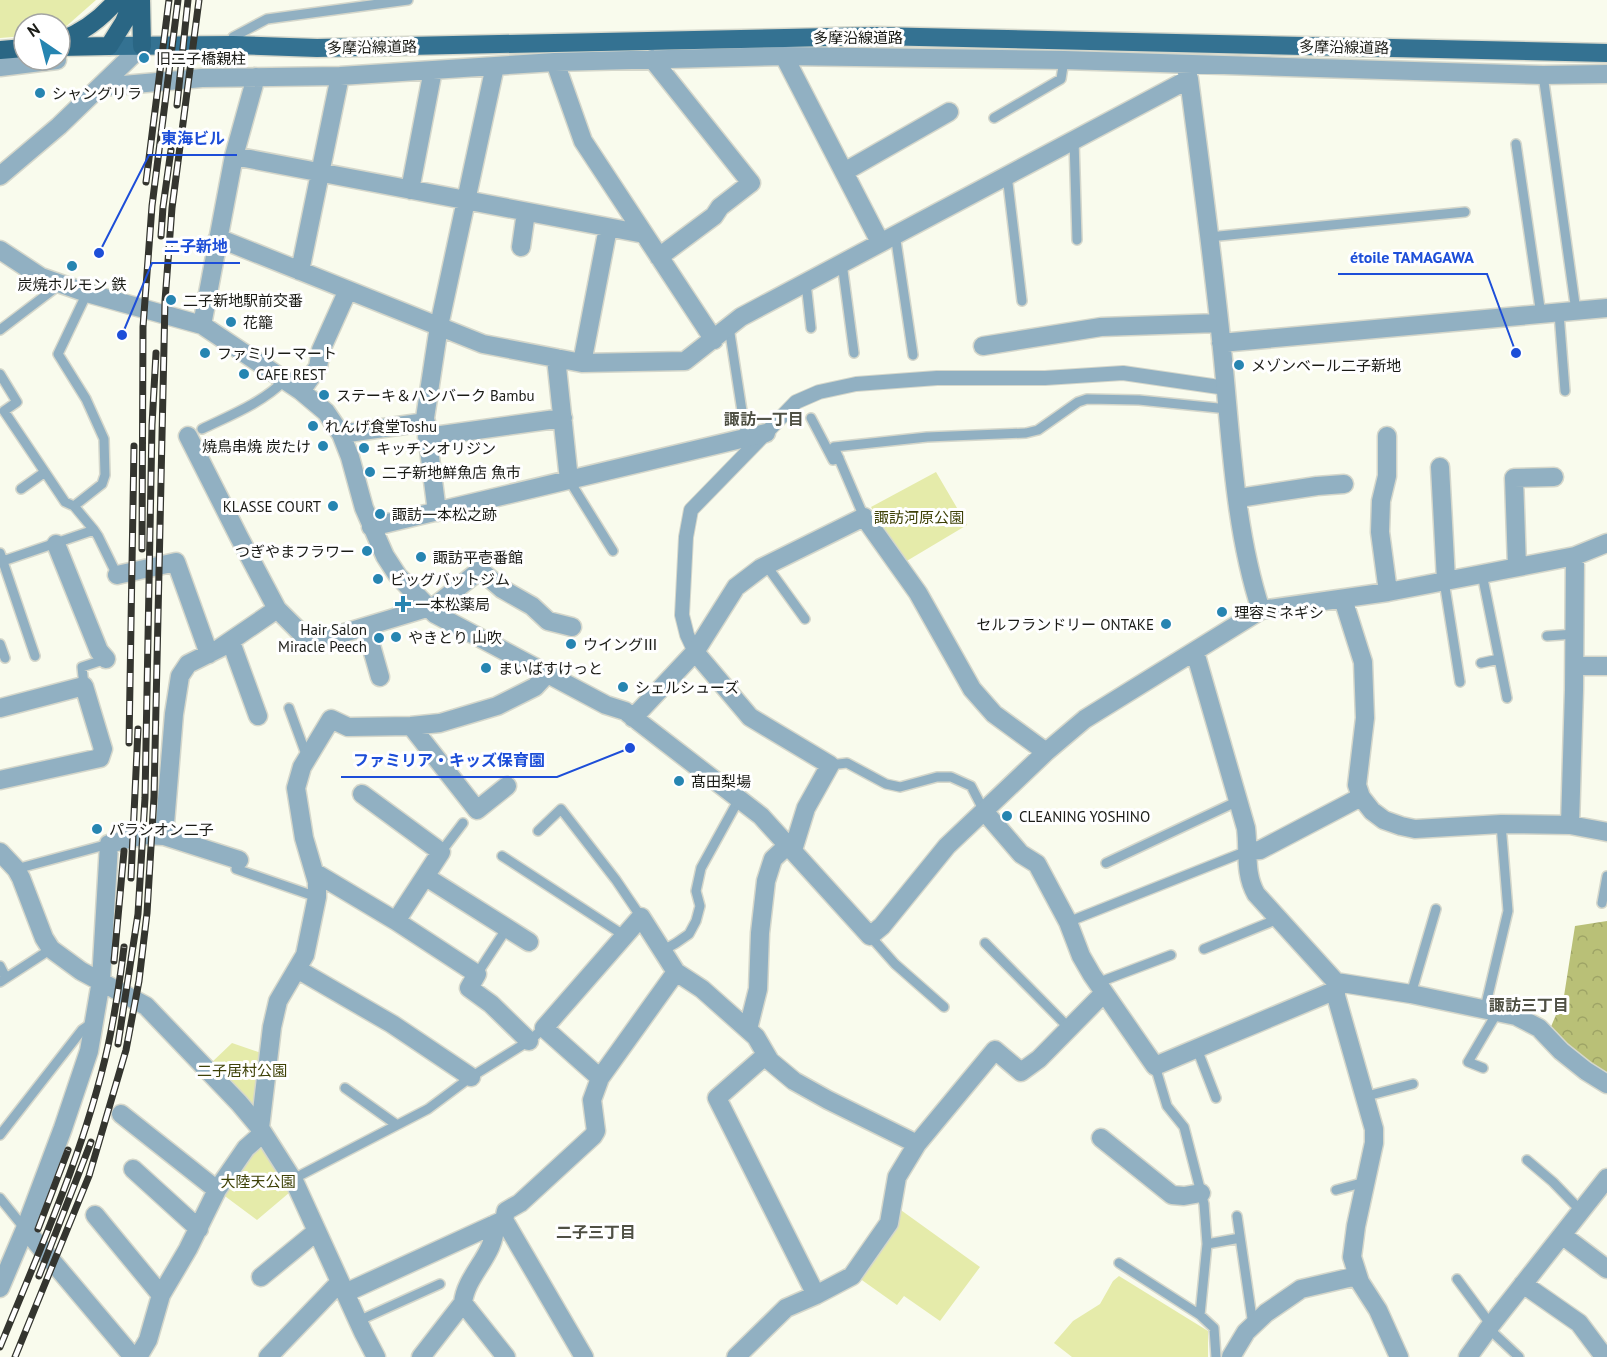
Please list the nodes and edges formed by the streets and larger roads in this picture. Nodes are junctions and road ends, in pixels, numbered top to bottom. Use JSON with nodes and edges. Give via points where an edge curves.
{"nodes":[{"id":1,"x":116,"y":0,"type":"edge"},
{"id":2,"x":133,"y":0,"type":"edge"},
{"id":3,"x":141,"y":0,"type":"edge"},
{"id":4,"x":118,"y":22,"type":"junction"},
{"id":5,"x":72,"y":36,"type":"edge"},
{"id":6,"x":72,"y":46,"type":"edge"},
{"id":7,"x":79,"y":46,"type":"junction"},
{"id":8,"x":109,"y":46,"type":"junction"},
{"id":9,"x":142,"y":46,"type":"junction"},
{"id":10,"x":72,"y":52,"type":"edge"},
{"id":11,"x":1607,"y":53,"type":"edge"},
{"id":12,"x":784,"y":56,"type":"junction"},
{"id":13,"x":652,"y":59,"type":"junction"},
{"id":14,"x":555,"y":62,"type":"junction"},
{"id":15,"x":495,"y":66,"type":"junction"},
{"id":16,"x":433,"y":70,"type":"junction"},
{"id":17,"x":1187,"y":71,"type":"junction"},
{"id":18,"x":1607,"y":74,"type":"edge"},
{"id":19,"x":340,"y":76,"type":"junction"},
{"id":20,"x":256,"y":77,"type":"junction"},
{"id":21,"x":104,"y":84,"type":"junction"},
{"id":22,"x":949,"y":112,"type":"dead end"},
{"id":23,"x":234,"y":156,"type":"junction"},
{"id":24,"x":844,"y":172,"type":"junction"},
{"id":25,"x":320,"y":173,"type":"junction"},
{"id":26,"x":0,"y":176,"type":"edge"},
{"id":27,"x":410,"y":190,"type":"junction"},
{"id":28,"x":467,"y":201,"type":"junction"},
{"id":29,"x":526,"y":212,"type":"junction"},
{"id":30,"x":608,"y":228,"type":"junction"},
{"id":31,"x":644,"y":234,"type":"junction"},
{"id":32,"x":218,"y":238,"type":"junction"},
{"id":33,"x":888,"y":238,"type":"junction"},
{"id":34,"x":521,"y":248,"type":"dead end"},
{"id":35,"x":0,"y":250,"type":"edge"},
{"id":36,"x":659,"y":257,"type":"junction"},
{"id":37,"x":300,"y":271,"type":"junction"},
{"id":38,"x":348,"y":290,"type":"junction"},
{"id":39,"x":1607,"y":308,"type":"edge"},
{"id":40,"x":1219,"y":323,"type":"junction"},
{"id":41,"x":202,"y":325,"type":"junction"},
{"id":42,"x":439,"y":326,"type":"junction"},
{"id":43,"x":714,"y":340,"type":"junction"},
{"id":44,"x":1221,"y":343,"type":"junction"},
{"id":45,"x":983,"y":346,"type":"dead end"},
{"id":46,"x":556,"y":358,"type":"junction"},
{"id":47,"x":582,"y":363,"type":"junction"},
{"id":48,"x":1226,"y":388,"type":"junction"},
{"id":49,"x":301,"y":391,"type":"junction"},
{"id":50,"x":563,"y":418,"type":"junction"},
{"id":51,"x":426,"y":430,"type":"junction"},
{"id":52,"x":195,"y":432,"type":"road end"},
{"id":53,"x":766,"y":432,"type":"junction"},
{"id":54,"x":341,"y":434,"type":"junction"},
{"id":55,"x":1387,"y":436,"type":"dead end"},
{"id":56,"x":1440,"y":467,"type":"dead end"},
{"id":57,"x":1554,"y":477,"type":"dead end"},
{"id":58,"x":570,"y":480,"type":"junction"},
{"id":59,"x":1344,"y":484,"type":"dead end"},
{"id":60,"x":1239,"y":498,"type":"junction"},
{"id":61,"x":437,"y":512,"type":"junction"},
{"id":62,"x":371,"y":527,"type":"junction"},
{"id":63,"x":1607,"y":543,"type":"edge"},
{"id":64,"x":56,"y":544,"type":"road end"},
{"id":65,"x":1575,"y":556,"type":"junction"},
{"id":66,"x":1517,"y":567,"type":"junction"},
{"id":67,"x":117,"y":575,"type":"road end"},
{"id":68,"x":1445,"y":581,"type":"junction"},
{"id":69,"x":1388,"y":592,"type":"junction"},
{"id":70,"x":1343,"y":599,"type":"junction"},
{"id":71,"x":277,"y":609,"type":"junction"},
{"id":72,"x":429,"y":609,"type":"junction"},
{"id":73,"x":1261,"y":610,"type":"junction"},
{"id":74,"x":366,"y":627,"type":"junction"},
{"id":75,"x":572,"y":627,"type":"dead end"},
{"id":76,"x":231,"y":642,"type":"junction"},
{"id":77,"x":695,"y":651,"type":"junction"},
{"id":78,"x":1195,"y":652,"type":"junction"},
{"id":79,"x":209,"y":654,"type":"junction"},
{"id":80,"x":106,"y":659,"type":"road end"},
{"id":81,"x":1575,"y":666,"type":"junction"},
{"id":82,"x":1607,"y":666,"type":"edge"},
{"id":83,"x":548,"y":673,"type":"junction"},
{"id":84,"x":380,"y":677,"type":"dead end"},
{"id":85,"x":0,"y":708,"type":"edge"},
{"id":86,"x":258,"y":716,"type":"dead end"},
{"id":87,"x":633,"y":718,"type":"junction"},
{"id":88,"x":411,"y":726,"type":"junction"},
{"id":89,"x":1046,"y":752,"type":"junction"},
{"id":90,"x":0,"y":780,"type":"edge"},
{"id":91,"x":507,"y":786,"type":"dead end"},
{"id":92,"x":362,"y":794,"type":"dead end"},
{"id":93,"x":1361,"y":797,"type":"junction"},
{"id":94,"x":984,"y":811,"type":"junction"},
{"id":95,"x":1570,"y":825,"type":"junction"},
{"id":96,"x":1607,"y":832,"type":"edge"},
{"id":97,"x":164,"y":836,"type":"junction"},
{"id":98,"x":790,"y":847,"type":"junction"},
{"id":99,"x":1247,"y":851,"type":"junction"},
{"id":100,"x":0,"y":852,"type":"edge"},
{"id":101,"x":239,"y":861,"type":"road end"},
{"id":102,"x":314,"y":872,"type":"junction"},
{"id":103,"x":426,"y":877,"type":"junction"},
{"id":104,"x":396,"y":921,"type":"junction"},
{"id":105,"x":529,"y":942,"type":"dead end"},
{"id":106,"x":297,"y":969,"type":"junction"},
{"id":107,"x":676,"y":972,"type":"junction"},
{"id":108,"x":101,"y":981,"type":"junction"},
{"id":109,"x":1336,"y":986,"type":"junction"},
{"id":110,"x":1101,"y":988,"type":"junction"},
{"id":111,"x":748,"y":1029,"type":"junction"},
{"id":112,"x":529,"y":1041,"type":"road end"},
{"id":113,"x":766,"y":1055,"type":"junction"},
{"id":114,"x":471,"y":1077,"type":"road end"},
{"id":115,"x":600,"y":1078,"type":"junction"},
{"id":116,"x":1607,"y":1084,"type":"edge"},
{"id":117,"x":121,"y":1114,"type":"dead end"},
{"id":118,"x":261,"y":1130,"type":"junction"},
{"id":119,"x":1101,"y":1138,"type":"dead end"},
{"id":120,"x":917,"y":1144,"type":"junction"},
{"id":121,"x":133,"y":1170,"type":"dead end"},
{"id":122,"x":1607,"y":1178,"type":"edge"},
{"id":123,"x":217,"y":1190,"type":"junction"},
{"id":124,"x":1201,"y":1193,"type":"road end"},
{"id":125,"x":94,"y":1215,"type":"dead end"},
{"id":126,"x":499,"y":1222,"type":"junction"},
{"id":127,"x":25,"y":1229,"type":"junction"},
{"id":128,"x":199,"y":1229,"type":"junction"},
{"id":129,"x":317,"y":1231,"type":"junction"},
{"id":130,"x":1562,"y":1235,"type":"junction"},
{"id":131,"x":1607,"y":1269,"type":"edge"},
{"id":132,"x":261,"y":1276,"type":"dead end"},
{"id":133,"x":1357,"y":1276,"type":"junction"},
{"id":134,"x":1523,"y":1284,"type":"junction"},
{"id":135,"x":342,"y":1287,"type":"junction"},
{"id":136,"x":0,"y":1288,"type":"edge"},
{"id":137,"x":161,"y":1295,"type":"junction"},
{"id":138,"x":816,"y":1295,"type":"junction"},
{"id":139,"x":463,"y":1303,"type":"junction"},
{"id":140,"x":1607,"y":1355,"type":"edge"},
{"id":141,"x":133,"y":1357,"type":"edge"},
{"id":142,"x":138,"y":1357,"type":"edge"},
{"id":143,"x":268,"y":1357,"type":"edge"},
{"id":144,"x":376,"y":1357,"type":"edge"},
{"id":145,"x":421,"y":1357,"type":"edge"},
{"id":146,"x":505,"y":1357,"type":"edge"},
{"id":147,"x":584,"y":1357,"type":"edge"},
{"id":148,"x":736,"y":1357,"type":"edge"},
{"id":149,"x":1231,"y":1357,"type":"edge"},
{"id":150,"x":1399,"y":1357,"type":"edge"},
{"id":151,"x":1468,"y":1357,"type":"edge"}],
"edges":[{"from":1,"to":4,"type":"highway"},
{"from":2,"to":4,"type":"highway"},
{"from":3,"to":4,"type":"highway"},
{"from":4,"to":5,"type":"highway"},
{"from":4,"to":8,"type":"highway"},
{"from":4,"to":9,"type":"highway"},
{"from":6,"to":7,"type":"highway"},
{"from":7,"to":8,"type":"highway"},
{"from":7,"to":10,"type":"street"},
{"from":8,"to":9,"type":"main road","name":"多摩沿線道路"},
{"from":8,"to":21,"type":"street","via":[[112,64]]},
{"from":9,"to":11,"type":"main road","name":"多摩沿線道路","via":[[316,48],[876,36]]},
{"from":9,"to":21,"type":"street"},
{"from":12,"to":13,"type":"street"},
{"from":12,"to":17,"type":"street","via":[[1064,60]]},
{"from":12,"to":24,"type":"street"},
{"from":13,"to":14,"type":"street"},
{"from":13,"to":36,"type":"street","via":[[751,183]]},
{"from":14,"to":15,"type":"street"},
{"from":14,"to":31,"type":"street","via":[[583,141]]},
{"from":15,"to":16,"type":"street"},
{"from":15,"to":28,"type":"street"},
{"from":16,"to":19,"type":"street"},
{"from":16,"to":27,"type":"street"},
{"from":17,"to":18,"type":"street"},
{"from":17,"to":33,"type":"street","via":[[1074,140]]},
{"from":17,"to":40,"type":"street"},
{"from":19,"to":20,"type":"street"},
{"from":19,"to":25,"type":"street"},
{"from":20,"to":21,"type":"street"},
{"from":20,"to":23,"type":"street"},
{"from":21,"to":26,"type":"street"},
{"from":22,"to":24,"type":"street"},
{"from":23,"to":25,"type":"street"},
{"from":23,"to":32,"type":"street"},
{"from":24,"to":33,"type":"street"},
{"from":25,"to":27,"type":"street"},
{"from":25,"to":37,"type":"street"},
{"from":27,"to":28,"type":"street"},
{"from":28,"to":29,"type":"street"},
{"from":28,"to":42,"type":"street"},
{"from":29,"to":30,"type":"street"},
{"from":29,"to":34,"type":"street"},
{"from":30,"to":31,"type":"street"},
{"from":30,"to":47,"type":"street"},
{"from":31,"to":36,"type":"street"},
{"from":32,"to":37,"type":"street"},
{"from":32,"to":41,"type":"street"},
{"from":33,"to":43,"type":"street","via":[[741,317]]},
{"from":35,"to":41,"type":"street","via":[[41,277]]},
{"from":36,"to":43,"type":"street"},
{"from":37,"to":38,"type":"street"},
{"from":38,"to":42,"type":"street"},
{"from":38,"to":49,"type":"street","via":[[321,350],[318,367]]},
{"from":39,"to":44,"type":"street"},
{"from":40,"to":44,"type":"street"},
{"from":40,"to":45,"type":"street","via":[[1101,327]]},
{"from":41,"to":49,"type":"street"},
{"from":42,"to":46,"type":"street","via":[[483,344]]},
{"from":42,"to":51,"type":"street"},
{"from":43,"to":47,"type":"street","via":[[685,362]]},
{"from":44,"to":48,"type":"street"},
{"from":46,"to":47,"type":"street"},
{"from":46,"to":50,"type":"street"},
{"from":48,"to":53,"type":"street","via":[[1123,373],[856,384],[796,402]]},
{"from":48,"to":60,"type":"street"},
{"from":49,"to":54,"type":"street","via":[[326,412]]},
{"from":50,"to":51,"type":"street"},
{"from":50,"to":58,"type":"street"},
{"from":51,"to":54,"type":"street"},
{"from":51,"to":61,"type":"street"},
{"from":52,"to":71,"type":"street","via":[[238,537]]},
{"from":53,"to":58,"type":"street"},
{"from":53,"to":77,"type":"street","via":[[691,510],[682,615]]},
{"from":54,"to":62,"type":"street"},
{"from":55,"to":69,"type":"street","via":[[1380,532]]},
{"from":56,"to":68,"type":"street"},
{"from":57,"to":66,"type":"street","via":[[1514,478]]},
{"from":58,"to":61,"type":"street"},
{"from":59,"to":60,"type":"street"},
{"from":60,"to":73,"type":"street","via":[[1250,578]]},
{"from":61,"to":62,"type":"street"},
{"from":62,"to":72,"type":"street","via":[[398,576]]},
{"from":63,"to":65,"type":"street"},
{"from":64,"to":80,"type":"street","via":[[99,651]]},
{"from":65,"to":66,"type":"street"},
{"from":65,"to":81,"type":"street"},
{"from":66,"to":68,"type":"street"},
{"from":67,"to":79,"type":"street","via":[[176,562]]},
{"from":68,"to":69,"type":"street"},
{"from":69,"to":70,"type":"street"},
{"from":70,"to":73,"type":"street"},
{"from":70,"to":93,"type":"street","via":[[1364,662],[1365,718],[1357,785]]},
{"from":71,"to":74,"type":"street","via":[[311,643]]},
{"from":71,"to":76,"type":"street"},
{"from":72,"to":74,"type":"street"},
{"from":72,"to":75,"type":"street","via":[[480,570],[548,621]]},
{"from":72,"to":83,"type":"street"},
{"from":73,"to":78,"type":"street"},
{"from":74,"to":84,"type":"street"},
{"from":76,"to":79,"type":"street"},
{"from":76,"to":86,"type":"street"},
{"from":77,"to":87,"type":"street"},
{"from":77,"to":89,"type":"street","via":[[736,587],[766,565],[864,517],[918,593],[972,689],[994,714]]},
{"from":77,"to":98,"type":"street","via":[[750,717],[830,765]]},
{"from":78,"to":89,"type":"street","via":[[1085,719]]},
{"from":78,"to":99,"type":"street","via":[[1246,828]]},
{"from":79,"to":97,"type":"street","via":[[188,664],[180,676]]},
{"from":81,"to":82,"type":"street"},
{"from":81,"to":95,"type":"street"},
{"from":83,"to":87,"type":"street"},
{"from":83,"to":88,"type":"street","via":[[536,687],[497,706],[440,723]]},
{"from":85,"to":90,"type":"street","via":[[84,686],[103,749],[100,758]]},
{"from":87,"to":98,"type":"street","via":[[761,816]]},
{"from":88,"to":91,"type":"street","via":[[477,810]]},
{"from":88,"to":102,"type":"street","via":[[348,727],[331,719],[302,767],[296,788]]},
{"from":89,"to":94,"type":"street"},
{"from":92,"to":103,"type":"street","via":[[441,852]]},
{"from":93,"to":95,"type":"street","via":[[1384,820],[1415,829]]},
{"from":93,"to":99,"type":"street","via":[[1260,850]]},
{"from":94,"to":98,"type":"street","via":[[947,846],[870,936]]},
{"from":94,"to":110,"type":"street","via":[[1021,854],[1037,864],[1081,956]]},
{"from":95,"to":96,"type":"street"},
{"from":97,"to":101,"type":"street"},
{"from":97,"to":108,"type":"street","via":[[144,835],[109,844]]},
{"from":98,"to":111,"type":"street","via":[[773,860],[766,880],[758,989]]},
{"from":99,"to":109,"type":"street","via":[[1248,876],[1256,894]]},
{"from":100,"to":108,"type":"street","via":[[16,869],[51,949]]},
{"from":102,"to":104,"type":"street"},
{"from":102,"to":106,"type":"street","via":[[317,897],[305,955]]},
{"from":103,"to":104,"type":"street"},
{"from":103,"to":105,"type":"street"},
{"from":104,"to":112,"type":"street","via":[[477,974],[469,988]]},
{"from":106,"to":114,"type":"street","via":[[392,1024]]},
{"from":106,"to":118,"type":"street","via":[[279,1001],[272,1028]]},
{"from":107,"to":111,"type":"street","via":[[702,988]]},
{"from":107,"to":115,"type":"street"},
{"from":107,"to":115,"type":"street","via":[[641,917],[544,1028]]},
{"from":108,"to":118,"type":"street","via":[[146,1006]]},
{"from":108,"to":127,"type":"street","via":[[86,1062]]},
{"from":109,"to":110,"type":"street","via":[[1155,1066]]},
{"from":109,"to":116,"type":"street","via":[[1411,994],[1516,1016],[1539,1028],[1561,1051]]},
{"from":109,"to":133,"type":"street","via":[[1374,1128],[1352,1257]]},
{"from":110,"to":120,"type":"street","via":[[1069,1028],[1021,1072],[995,1050]]},
{"from":111,"to":113,"type":"street"},
{"from":113,"to":120,"type":"street","via":[[794,1081]]},
{"from":113,"to":138,"type":"street","via":[[717,1098]]},
{"from":115,"to":126,"type":"street","via":[[592,1100],[594,1136],[506,1211]]},
{"from":117,"to":123,"type":"street"},
{"from":118,"to":123,"type":"street"},
{"from":118,"to":129,"type":"street","via":[[293,1179]]},
{"from":119,"to":124,"type":"street","via":[[1172,1195]]},
{"from":120,"to":138,"type":"street","via":[[897,1177],[889,1223],[852,1276]]},
{"from":121,"to":128,"type":"street"},
{"from":122,"to":130,"type":"street"},
{"from":123,"to":128,"type":"street"},
{"from":125,"to":137,"type":"street"},
{"from":126,"to":135,"type":"street"},
{"from":126,"to":139,"type":"street","via":[[484,1260],[464,1293]]},
{"from":126,"to":147,"type":"street"},
{"from":127,"to":136,"type":"street"},
{"from":127,"to":141,"type":"street"},
{"from":128,"to":137,"type":"street"},
{"from":129,"to":132,"type":"street"},
{"from":129,"to":135,"type":"street"},
{"from":130,"to":131,"type":"street"},
{"from":130,"to":134,"type":"street"},
{"from":133,"to":149,"type":"street","via":[[1301,1289],[1253,1325]]},
{"from":133,"to":150,"type":"street"},
{"from":134,"to":140,"type":"street","via":[[1579,1323]]},
{"from":134,"to":151,"type":"street"},
{"from":135,"to":143,"type":"street"},
{"from":135,"to":144,"type":"street"},
{"from":137,"to":142,"type":"street","via":[[148,1340]]},
{"from":138,"to":148,"type":"street","via":[[786,1308]]},
{"from":139,"to":145,"type":"street"},
{"from":139,"to":146,"type":"street"}]}
